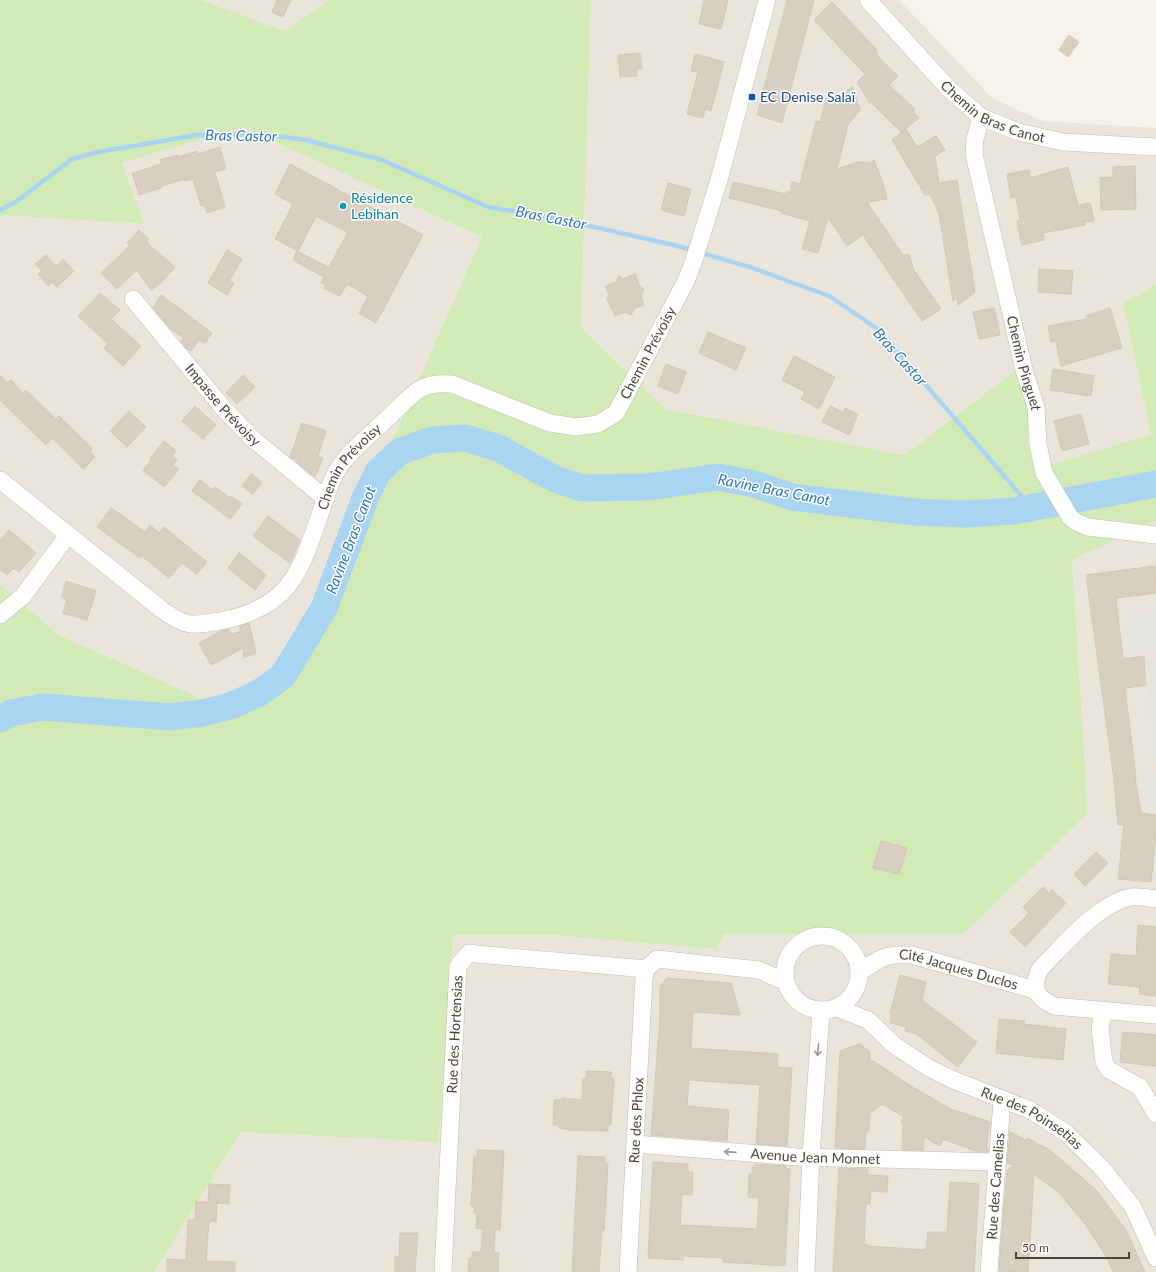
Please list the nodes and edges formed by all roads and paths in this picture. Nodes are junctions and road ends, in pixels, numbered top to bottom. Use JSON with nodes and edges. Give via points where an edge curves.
{"nodes":[{"id":1,"x":767,"y":0,"type":"edge"},
{"id":2,"x":868,"y":0,"type":"edge"},
{"id":3,"x":981,"y":117,"type":"junction"},
{"id":4,"x":1156,"y":147,"type":"edge"},
{"id":5,"x":133,"y":299,"type":"dead end"},
{"id":6,"x":0,"y":480,"type":"edge"},
{"id":7,"x":326,"y":498,"type":"junction"},
{"id":8,"x":68,"y":535,"type":"junction"},
{"id":9,"x":1156,"y":535,"type":"edge"},
{"id":10,"x":0,"y":615,"type":"edge"},
{"id":11,"x":1156,"y":899,"type":"edge"},
{"id":12,"x":852,"y":951,"type":"junction"},
{"id":13,"x":882,"y":957,"type":"junction"},
{"id":14,"x":788,"y":958,"type":"junction"},
{"id":15,"x":646,"y":969,"type":"junction"},
{"id":16,"x":759,"y":970,"type":"junction"},
{"id":17,"x":860,"y":972,"type":"junction"},
{"id":18,"x":786,"y":982,"type":"junction"},
{"id":19,"x":1035,"y":990,"type":"junction"},
{"id":20,"x":855,"y":992,"type":"junction"},
{"id":21,"x":829,"y":1009,"type":"junction"},
{"id":22,"x":1103,"y":1011,"type":"junction"},
{"id":23,"x":1156,"y":1015,"type":"edge"},
{"id":24,"x":868,"y":1020,"type":"junction"},
{"id":25,"x":1002,"y":1100,"type":"junction"},
{"id":26,"x":1156,"y":1114,"type":"edge"},
{"id":27,"x":635,"y":1144,"type":"junction"},
{"id":28,"x":811,"y":1157,"type":"junction"},
{"id":29,"x":997,"y":1162,"type":"junction"},
{"id":30,"x":1156,"y":1258,"type":"edge"},
{"id":31,"x":443,"y":1272,"type":"edge"},
{"id":32,"x":628,"y":1272,"type":"edge"},
{"id":33,"x":806,"y":1272,"type":"edge"},
{"id":34,"x":989,"y":1272,"type":"edge"}],
"edges":[{"from":1,"to":7,"type":"street","name":"Chemin Prévoisy","via":[[719,180],[693,263],[616,413],[598,424],[576,428],[550,423],[452,384],[435,383],[425,386],[402,404],[350,454],[338,470]]},
{"from":2,"to":3,"type":"street","name":"Chemin Bras Canot","via":[[954,93]]},
{"from":3,"to":4,"type":"street","name":"Chemin Bras Canot","via":[[1019,132],[1063,142]]},
{"from":3,"to":9,"type":"street","name":"Chemin Pinguet","via":[[974,154],[1021,355],[1036,407],[1038,444],[1044,473],[1070,517],[1076,522],[1088,527]]},
{"from":5,"to":7,"type":"street","name":"Impasse Prévoisy","via":[[224,409],[253,439]]},
{"from":6,"to":8,"type":"street","name":"Chemin Prévoisy"},
{"from":7,"to":8,"type":"street","name":"Chemin Prévoisy","via":[[302,565],[292,582],[281,593],[269,604],[249,612],[194,625],[177,621]]},
{"from":8,"to":10,"type":"street","via":[[23,596]]},
{"from":11,"to":19,"type":"street","name":"Cité Jacques Duclos","via":[[1132,897],[1113,903],[1096,915],[1040,969],[1035,980]]},
{"from":12,"to":13,"type":"street","name":"Cité Jacques Duclos"},
{"from":12,"to":14,"type":"street","via":[[837,939],[818,936],[800,943]]},
{"from":12,"to":17,"type":"street"},
{"from":13,"to":17,"type":"street","name":"Cité Jacques Duclos"},
{"from":13,"to":19,"type":"street","name":"Cité Jacques Duclos","via":[[896,954],[912,955]]},
{"from":14,"to":16,"type":"street"},
{"from":14,"to":18,"type":"street"},
{"from":15,"to":16,"type":"street","via":[[657,959]]},
{"from":15,"to":27,"type":"street","name":"Rue des Phlox"},
{"from":15,"to":31,"type":"street","name":"Rue des Hortensias","via":[[473,954],[469,954],[458,966]]},
{"from":16,"to":18,"type":"street"},
{"from":17,"to":20,"type":"street"},
{"from":18,"to":21,"type":"street","via":[[799,1002],[812,1009]]},
{"from":19,"to":22,"type":"street","name":"Cité Jacques Duclos","via":[[1043,1000],[1054,1006]]},
{"from":20,"to":21,"type":"street","via":[[849,1000]]},
{"from":20,"to":24,"type":"street","name":"Rue des Poinsetias"},
{"from":21,"to":24,"type":"street","name":"Rue des Poinsetias"},
{"from":21,"to":28,"type":"street","one_way":true},
{"from":22,"to":23,"type":"street","name":"Cité Jacques Duclos"},
{"from":22,"to":26,"type":"street","via":[[1100,1029],[1104,1062],[1109,1070],[1140,1087]]},
{"from":24,"to":25,"type":"street","name":"Rue des Poinsetias","via":[[894,1045],[929,1068]]},
{"from":25,"to":29,"type":"street","name":"Rue des Camelias"},
{"from":25,"to":30,"type":"street","name":"Rue des Poinsetias","via":[[1030,1110],[1066,1133],[1084,1149],[1133,1207]]},
{"from":28,"to":27,"type":"street","name":"Avenue Jean Monnet","one_way":true},
{"from":27,"to":32,"type":"street","name":"Rue des Phlox"},
{"from":28,"to":29,"type":"street","name":"Avenue Jean Monnet"},
{"from":28,"to":33,"type":"street"},
{"from":29,"to":34,"type":"street","name":"Rue des Camelias"}]}
